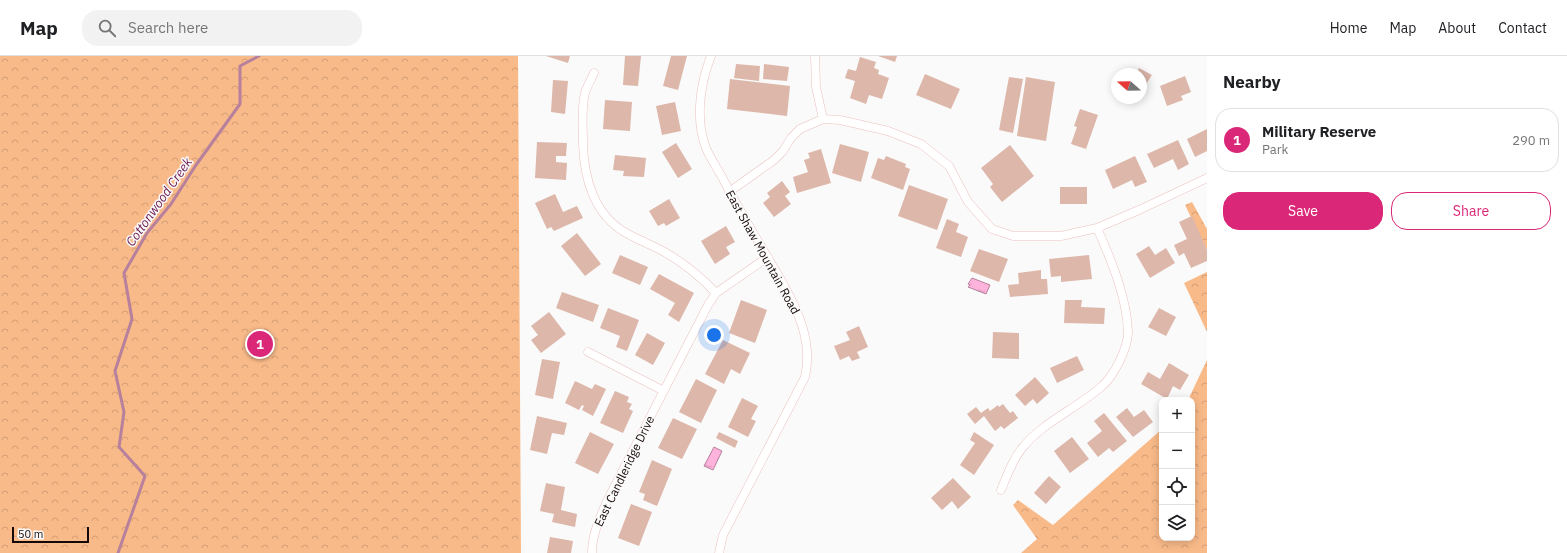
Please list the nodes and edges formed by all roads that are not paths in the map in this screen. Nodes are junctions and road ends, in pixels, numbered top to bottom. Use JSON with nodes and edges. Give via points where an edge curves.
{"nodes":[{"id":1,"x":711,"y":56,"type":"edge"},
{"id":2,"x":816,"y":56,"type":"edge"},
{"id":3,"x":594,"y":73,"type":"dead end"},
{"id":4,"x":823,"y":119,"type":"junction"},
{"id":5,"x":1207,"y":178,"type":"edge"},
{"id":6,"x":730,"y":192,"type":"junction"},
{"id":7,"x":1097,"y":228,"type":"junction"},
{"id":8,"x":768,"y":257,"type":"junction"},
{"id":9,"x":716,"y":293,"type":"junction"},
{"id":10,"x":588,"y":352,"type":"dead end"},
{"id":11,"x":664,"y":391,"type":"junction"},
{"id":12,"x":1001,"y":490,"type":"dead end"},
{"id":13,"x":592,"y":553,"type":"edge"},
{"id":14,"x":719,"y":553,"type":"edge"}],
"edges":[{"from":1,"to":6,"type":"street","name":"East Shaw Mountain Road","via":[[700,100],[701,125],[706,148]]},
{"from":2,"to":4,"type":"street","via":[[816,87]]},
{"from":3,"to":9,"type":"street","via":[[585,92],[583,104],[584,157],[592,194],[612,223],[662,251],[699,276]]},
{"from":4,"to":6,"type":"street","via":[[800,129],[774,160]]},
{"from":4,"to":7,"type":"street","via":[[840,120],[888,131],[921,144],[949,166],[968,202],[992,229],[1013,236],[1029,237],[1061,236]]},
{"from":5,"to":7,"type":"street"},
{"from":6,"to":8,"type":"street","name":"East Shaw Mountain Road"},
{"from":7,"to":12,"type":"street","via":[[1124,296],[1128,332],[1121,358],[1103,386],[1037,433],[1023,447],[1011,466]]},
{"from":8,"to":9,"type":"street","name":"East Candleridge Drive"},
{"from":8,"to":14,"type":"street","name":"East Shaw Mountain Road","via":[[805,330],[808,365],[805,377],[723,535]]},
{"from":9,"to":11,"type":"street","name":"East Candleridge Drive"},
{"from":10,"to":11,"type":"street"},
{"from":11,"to":13,"type":"street","name":"East Candleridge Drive","via":[[596,525]]}]}
